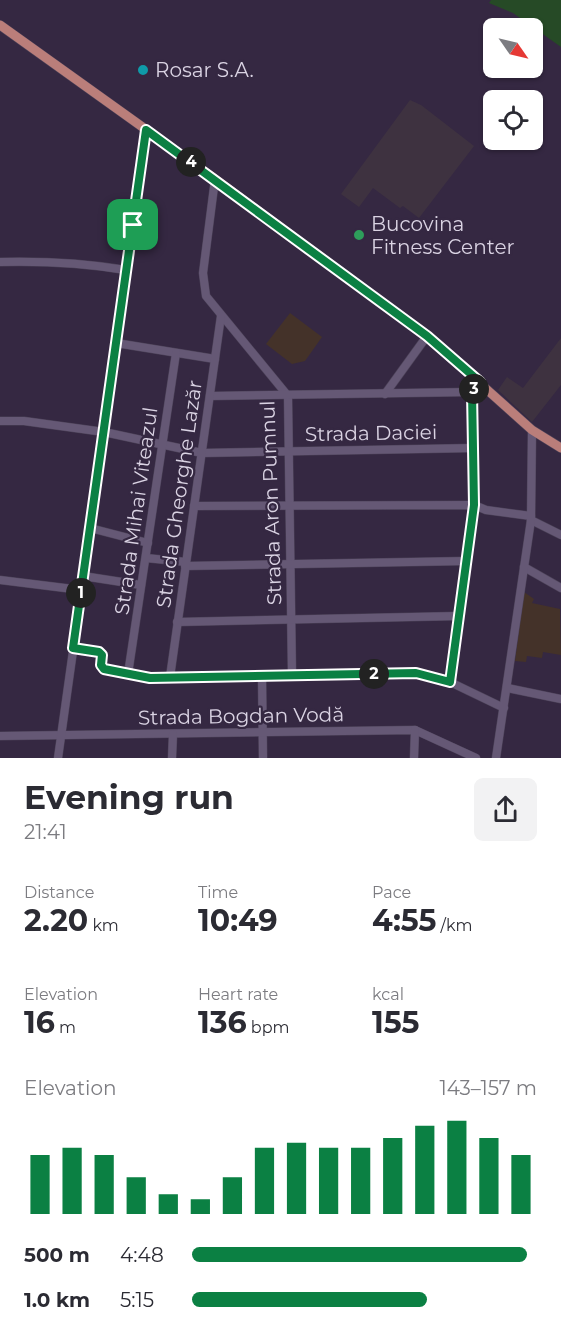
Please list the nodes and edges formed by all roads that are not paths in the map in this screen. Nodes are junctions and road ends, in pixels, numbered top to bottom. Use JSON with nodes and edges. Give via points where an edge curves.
{"nodes":[{"id":1,"x":0,"y":25,"type":"edge"},
{"id":2,"x":146,"y":130,"type":"junction"},
{"id":3,"x":215,"y":179,"type":"junction"},
{"id":4,"x":0,"y":262,"type":"edge"},
{"id":5,"x":126,"y":270,"type":"junction"},
{"id":6,"x":221,"y":316,"type":"junction"},
{"id":7,"x":427,"y":336,"type":"junction"},
{"id":8,"x":116,"y":343,"type":"junction"},
{"id":9,"x":176,"y":353,"type":"junction"},
{"id":10,"x":215,"y":360,"type":"junction"},
{"id":11,"x":480,"y":382,"type":"junction"},
{"id":12,"x":472,"y":392,"type":"junction"},
{"id":13,"x":385,"y":393,"type":"junction"},
{"id":14,"x":210,"y":396,"type":"junction"},
{"id":15,"x":288,"y":396,"type":"junction"},
{"id":16,"x":0,"y":421,"type":"edge"},
{"id":17,"x":532,"y":430,"type":"junction"},
{"id":18,"x":104,"y":432,"type":"junction"},
{"id":19,"x":162,"y":444,"type":"junction"},
{"id":20,"x":474,"y":448,"type":"junction"},
{"id":21,"x":561,"y":448,"type":"edge"},
{"id":22,"x":289,"y":452,"type":"junction"},
{"id":23,"x":202,"y":453,"type":"junction"},
{"id":24,"x":290,"y":505,"type":"junction"},
{"id":25,"x":474,"y":505,"type":"junction"},
{"id":26,"x":194,"y":506,"type":"junction"},
{"id":27,"x":531,"y":518,"type":"junction"},
{"id":28,"x":90,"y":528,"type":"junction"},
{"id":29,"x":561,"y":535,"type":"edge"},
{"id":30,"x":148,"y":543,"type":"junction"},
{"id":31,"x":146,"y":558,"type":"junction"},
{"id":32,"x":467,"y":561,"type":"junction"},
{"id":33,"x":186,"y":564,"type":"junction"},
{"id":34,"x":291,"y":564,"type":"junction"},
{"id":35,"x":524,"y":567,"type":"junction"},
{"id":36,"x":83,"y":576,"type":"junction"},
{"id":37,"x":0,"y":580,"type":"edge"},
{"id":38,"x":141,"y":585,"type":"junction"},
{"id":39,"x":561,"y":588,"type":"edge"},
{"id":40,"x":81,"y":590,"type":"junction"},
{"id":41,"x":459,"y":616,"type":"junction"},
{"id":42,"x":291,"y":620,"type":"junction"},
{"id":43,"x":177,"y":622,"type":"junction"},
{"id":44,"x":73,"y":648,"type":"junction"},
{"id":45,"x":128,"y":674,"type":"junction"},
{"id":46,"x":292,"y":675,"type":"junction"},
{"id":47,"x":262,"y":676,"type":"junction"},
{"id":48,"x":170,"y":678,"type":"junction"},
{"id":49,"x":450,"y":682,"type":"junction"},
{"id":50,"x":507,"y":688,"type":"junction"},
{"id":51,"x":561,"y":699,"type":"edge"},
{"id":52,"x":504,"y":708,"type":"junction"},
{"id":53,"x":416,"y":730,"type":"junction"},
{"id":54,"x":262,"y":732,"type":"junction"},
{"id":55,"x":173,"y":734,"type":"junction"},
{"id":56,"x":61,"y":735,"type":"junction"},
{"id":57,"x":0,"y":736,"type":"edge"},
{"id":58,"x":58,"y":758,"type":"edge"},
{"id":59,"x":172,"y":758,"type":"edge"},
{"id":60,"x":263,"y":758,"type":"edge"},
{"id":61,"x":414,"y":758,"type":"edge"},
{"id":62,"x":476,"y":758,"type":"edge"},
{"id":63,"x":496,"y":758,"type":"edge"}],
"edges":[{"from":1,"to":2,"type":"main road"},
{"from":2,"to":3,"type":"main road"},
{"from":2,"to":5,"type":"street"},
{"from":3,"to":6,"type":"street","name":"Strada Aron Pumnul","via":[[203,287]]},
{"from":3,"to":7,"type":"main road"},
{"from":4,"to":5,"type":"street","via":[[50,261]]},
{"from":5,"to":8,"type":"street"},
{"from":6,"to":10,"type":"street","name":"Strada Gheorghe Lazăr"},
{"from":6,"to":15,"type":"street","name":"Strada Aron Pumnul"},
{"from":7,"to":11,"type":"main road"},
{"from":7,"to":13,"type":"street"},
{"from":8,"to":9,"type":"street"},
{"from":8,"to":18,"type":"street"},
{"from":9,"to":10,"type":"street"},
{"from":9,"to":19,"type":"street","name":"Strada Mihai Viteazul"},
{"from":10,"to":14,"type":"street","name":"Strada Gheorghe Lazăr"},
{"from":11,"to":12,"type":"street"},
{"from":11,"to":17,"type":"main road"},
{"from":12,"to":13,"type":"street"},
{"from":12,"to":20,"type":"street"},
{"from":13,"to":15,"type":"street"},
{"from":14,"to":15,"type":"street"},
{"from":14,"to":23,"type":"street","name":"Strada Gheorghe Lazăr"},
{"from":15,"to":22,"type":"street","name":"Strada Aron Pumnul"},
{"from":16,"to":18,"type":"street","name":"Strada Daciei"},
{"from":17,"to":21,"type":"main road"},
{"from":17,"to":27,"type":"street"},
{"from":18,"to":19,"type":"street","name":"Strada Daciei"},
{"from":18,"to":28,"type":"street"},
{"from":19,"to":23,"type":"street","name":"Strada Daciei"},
{"from":19,"to":30,"type":"street","name":"Strada Mihai Viteazul"},
{"from":20,"to":22,"type":"street","name":"Strada Daciei"},
{"from":20,"to":25,"type":"street"},
{"from":22,"to":23,"type":"street","name":"Strada Daciei"},
{"from":22,"to":24,"type":"street","name":"Strada Aron Pumnul"},
{"from":23,"to":26,"type":"street","name":"Strada Gheorghe Lazăr"},
{"from":24,"to":25,"type":"street"},
{"from":24,"to":26,"type":"street"},
{"from":24,"to":34,"type":"street","name":"Strada Aron Pumnul"},
{"from":25,"to":27,"type":"street"},
{"from":25,"to":32,"type":"street"},
{"from":26,"to":33,"type":"street","name":"Strada Gheorghe Lazăr"},
{"from":27,"to":29,"type":"street"},
{"from":27,"to":35,"type":"street"},
{"from":28,"to":30,"type":"street"},
{"from":28,"to":36,"type":"street"},
{"from":30,"to":31,"type":"street","name":"Strada Mihai Viteazul"},
{"from":31,"to":33,"type":"street"},
{"from":31,"to":38,"type":"street","name":"Strada Mihai Viteazul"},
{"from":32,"to":34,"type":"street"},
{"from":32,"to":41,"type":"street"},
{"from":33,"to":34,"type":"street"},
{"from":33,"to":43,"type":"street","name":"Strada Gheorghe Lazăr"},
{"from":34,"to":42,"type":"street","name":"Strada Aron Pumnul"},
{"from":35,"to":39,"type":"street"},
{"from":35,"to":50,"type":"street"},
{"from":36,"to":38,"type":"street"},
{"from":36,"to":40,"type":"street"},
{"from":37,"to":40,"type":"street"},
{"from":38,"to":45,"type":"street","name":"Strada Mihai Viteazul"},
{"from":40,"to":44,"type":"street"},
{"from":41,"to":42,"type":"street"},
{"from":41,"to":49,"type":"street"},
{"from":42,"to":43,"type":"street"},
{"from":42,"to":46,"type":"street","name":"Strada Aron Pumnul"},
{"from":43,"to":48,"type":"street","name":"Strada Gheorghe Lazăr"},
{"from":44,"to":45,"type":"street","via":[[99,652],[104,669]]},
{"from":44,"to":56,"type":"street"},
{"from":45,"to":48,"type":"street"},
{"from":46,"to":47,"type":"street"},
{"from":46,"to":49,"type":"street","via":[[416,673]]},
{"from":47,"to":48,"type":"street"},
{"from":47,"to":54,"type":"street"},
{"from":49,"to":52,"type":"street"},
{"from":50,"to":51,"type":"street"},
{"from":50,"to":52,"type":"street"},
{"from":52,"to":63,"type":"street"},
{"from":53,"to":54,"type":"street","name":"Strada Bogdan Vodă"},
{"from":53,"to":61,"type":"street"},
{"from":53,"to":62,"type":"street","name":"Strada Bogdan Vodă"},
{"from":54,"to":55,"type":"street","name":"Strada Bogdan Vodă"},
{"from":54,"to":60,"type":"street"},
{"from":55,"to":56,"type":"street","name":"Strada Bogdan Vodă"},
{"from":55,"to":59,"type":"street"},
{"from":56,"to":57,"type":"street","name":"Strada Bogdan Vodă"},
{"from":56,"to":58,"type":"street"}]}
